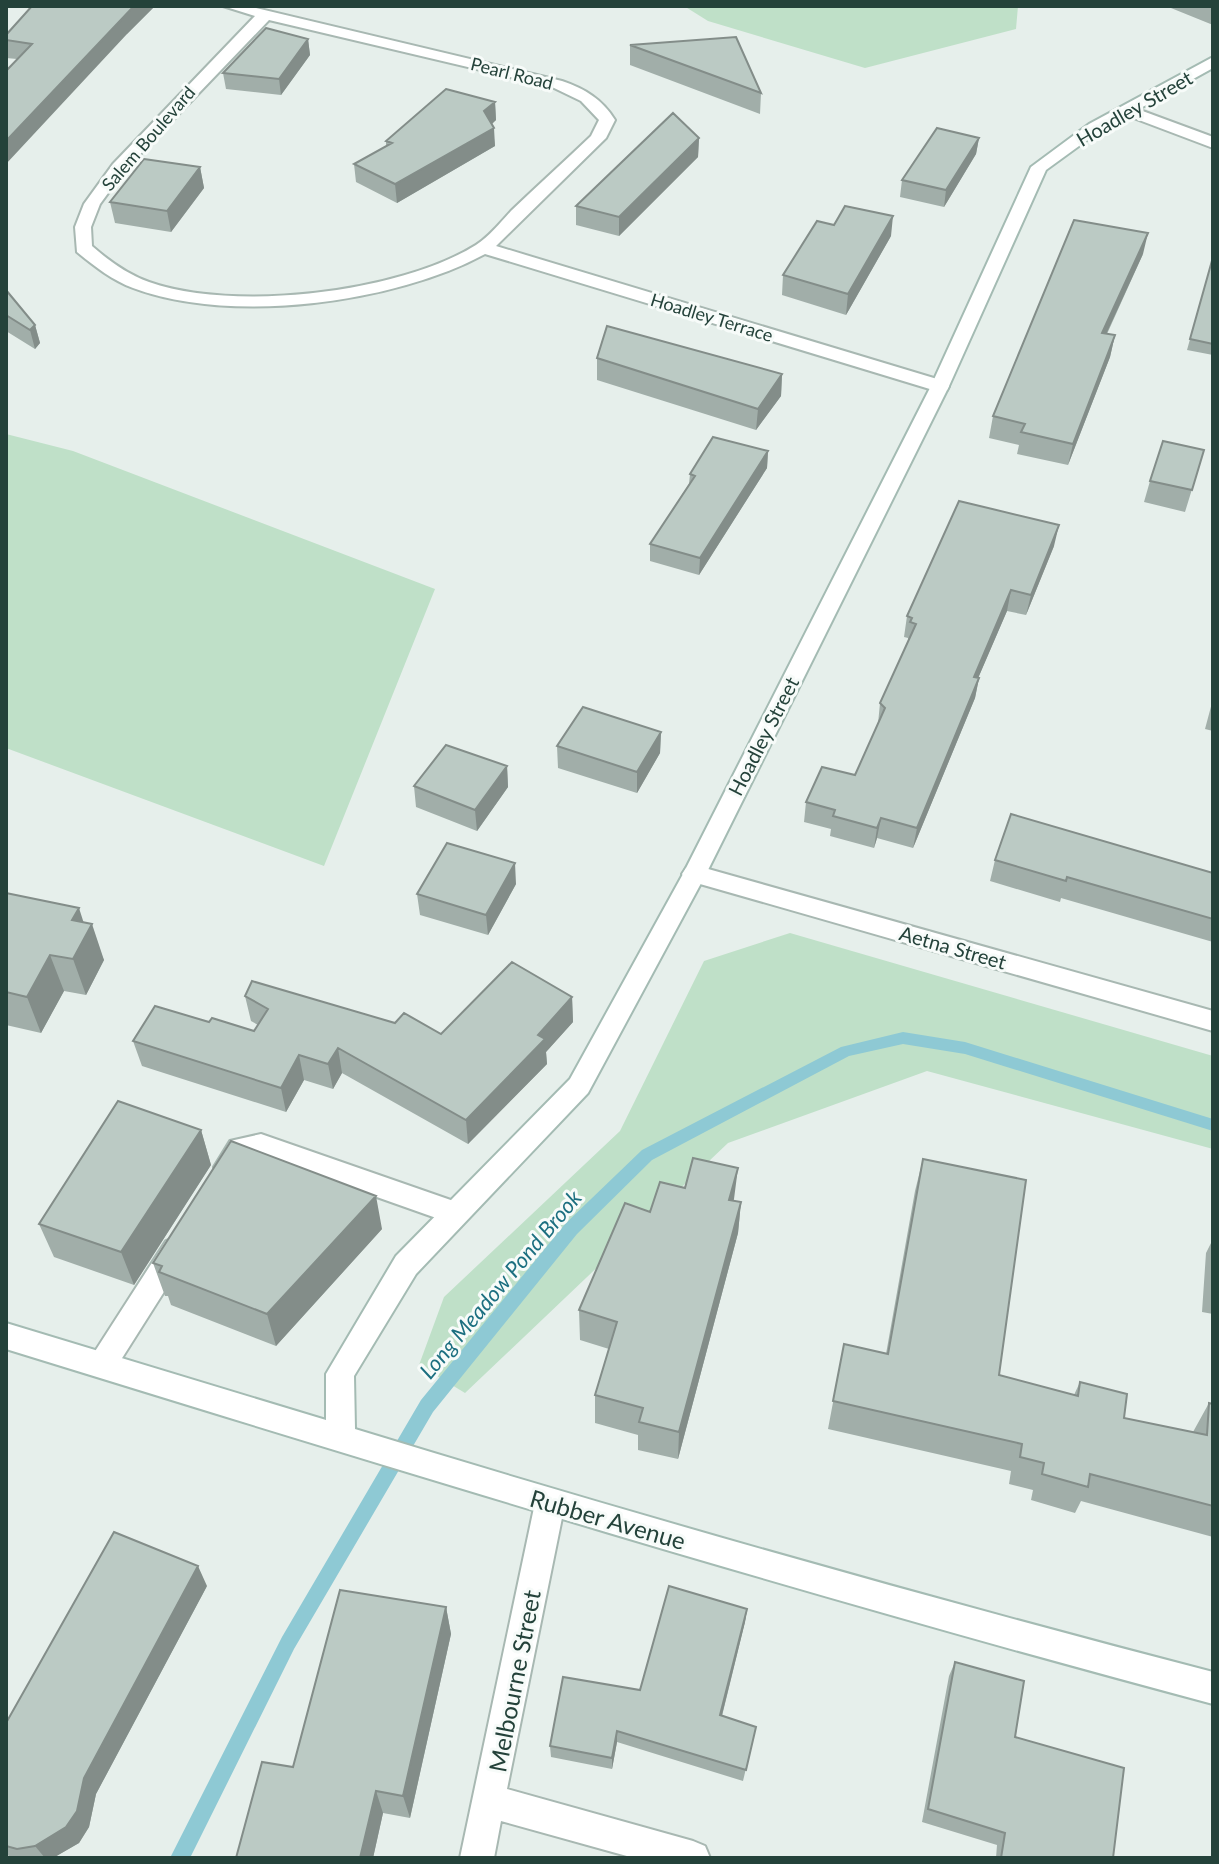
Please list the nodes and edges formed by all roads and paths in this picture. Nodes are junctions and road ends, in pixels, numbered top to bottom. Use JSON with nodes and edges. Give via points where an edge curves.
{"nodes":[{"id":1,"x":230,"y":6,"type":"edge"},
{"id":2,"x":265,"y":15,"type":"junction"},
{"id":3,"x":1213,"y":62,"type":"edge"},
{"id":4,"x":1129,"y":111,"type":"junction"},
{"id":5,"x":1213,"y":143,"type":"edge"},
{"id":6,"x":483,"y":248,"type":"junction"},
{"id":7,"x":940,"y":386,"type":"junction"},
{"id":8,"x":694,"y":874,"type":"junction"},
{"id":9,"x":1213,"y":1021,"type":"edge"},
{"id":10,"x":214,"y":1189,"type":"edge"},
{"id":11,"x":456,"y":1213,"type":"junction"},
{"id":12,"x":188,"y":1229,"type":"edge"},
{"id":13,"x":6,"y":1336,"type":"edge"},
{"id":14,"x":102,"y":1365,"type":"junction"},
{"id":15,"x":340,"y":1437,"type":"junction"},
{"id":16,"x":550,"y":1503,"type":"junction"},
{"id":17,"x":1213,"y":1688,"type":"edge"},
{"id":18,"x":490,"y":1801,"type":"junction"},
{"id":19,"x":477,"y":1858,"type":"edge"},
{"id":20,"x":693,"y":1858,"type":"edge"}],
"edges":[{"from":1,"to":2,"type":"street","name":"Pearl Road"},
{"from":2,"to":6,"type":"street","name":"Pearl Road","via":[[557,84],[601,107],[607,120],[598,138]]},
{"from":2,"to":6,"type":"street","name":"Salem Boulevard","via":[[119,167],[92,204],[83,227],[83,248],[109,270],[151,288],[235,300],[356,292],[443,268]]},
{"from":3,"to":4,"type":"street","name":"Hoadley Street"},
{"from":4,"to":5,"type":"street"},
{"from":4,"to":7,"type":"street","name":"Hoadley Street","via":[[1095,127],[1039,167]]},
{"from":6,"to":7,"type":"street","name":"Hoadley Terrace"},
{"from":7,"to":8,"type":"street","name":"Hoadley Street"},
{"from":8,"to":9,"type":"street","name":"Aetna Street"},
{"from":8,"to":11,"type":"street","name":"Hoadley Street","via":[[579,1086]]},
{"from":10,"to":11,"type":"street","via":[[239,1149],[261,1145]]},
{"from":11,"to":15,"type":"street","name":"Hoadley Street","via":[[406,1265],[340,1374]]},
{"from":12,"to":14,"type":"street"},
{"from":13,"to":14,"type":"street","name":"Rubber Avenue"},
{"from":14,"to":15,"type":"street","name":"Rubber Avenue"},
{"from":15,"to":16,"type":"street","name":"Rubber Avenue"},
{"from":16,"to":17,"type":"street","name":"Rubber Avenue"},
{"from":16,"to":18,"type":"street","name":"Melbourne Street"},
{"from":18,"to":19,"type":"street","name":"Melbourne Street"},
{"from":18,"to":20,"type":"street"}]}
